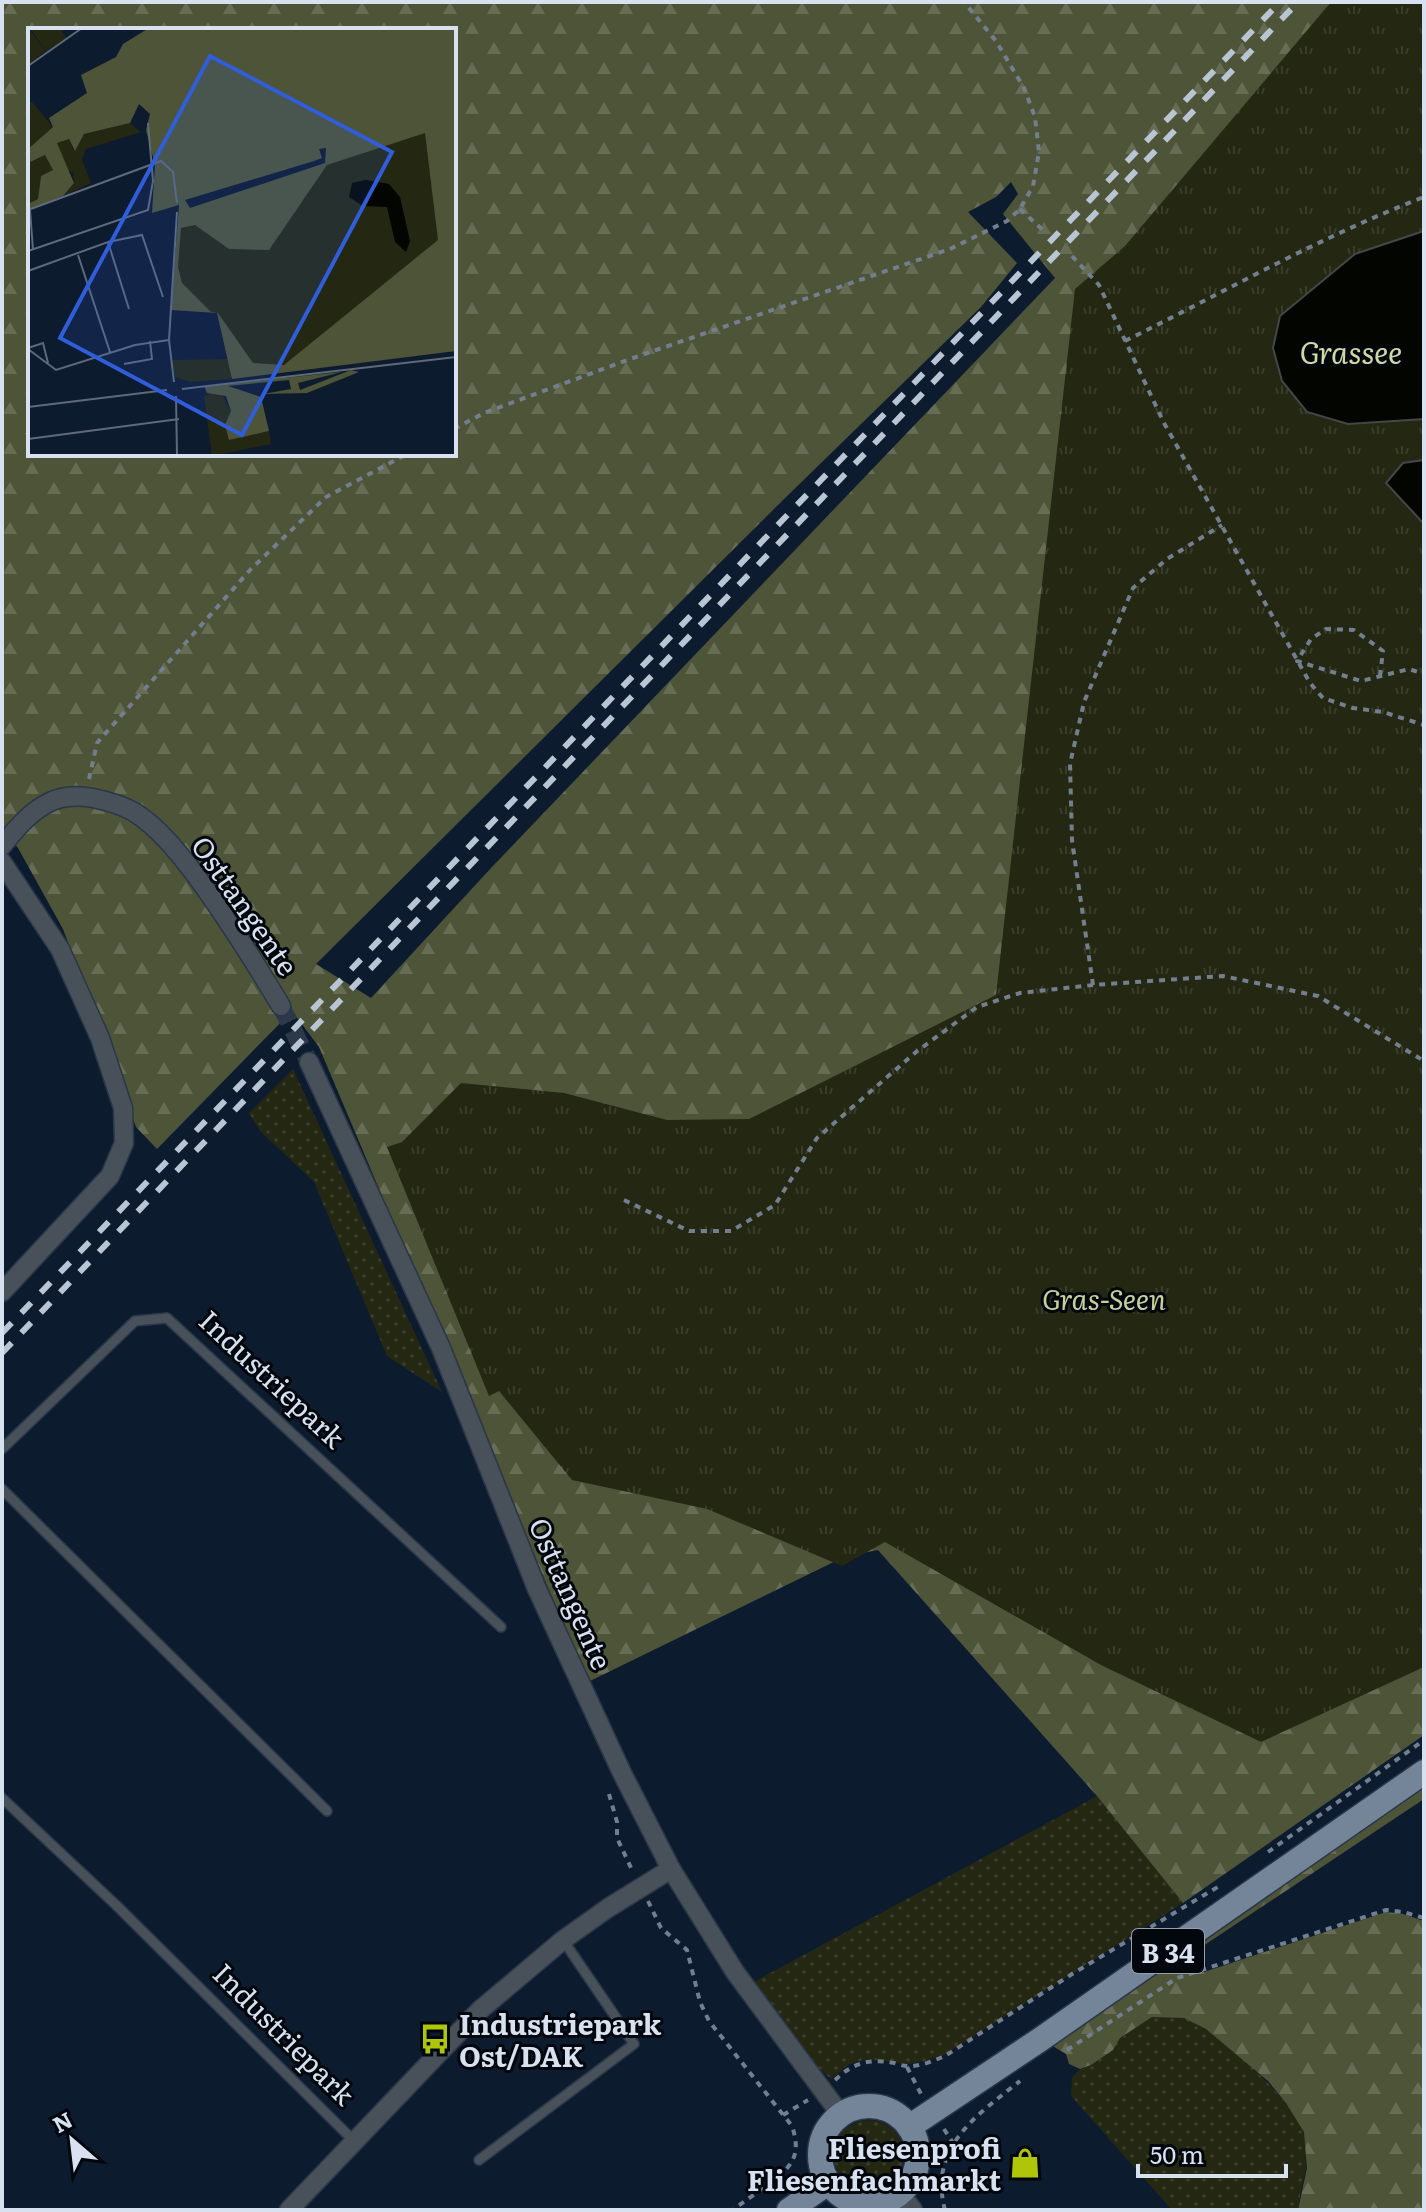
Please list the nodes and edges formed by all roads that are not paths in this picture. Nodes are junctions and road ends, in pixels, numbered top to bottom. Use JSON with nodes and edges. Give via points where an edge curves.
{"nodes":[{"id":1,"x":2,"y":846,"type":"edge"},
{"id":2,"x":2,"y":862,"type":"edge"},
{"id":3,"x":281,"y":1006,"type":"tunnel mouth"},
{"id":4,"x":309,"y":1062,"type":"tunnel mouth"},
{"id":5,"x":2,"y":1292,"type":"edge"},
{"id":6,"x":2,"y":1449,"type":"edge"},
{"id":7,"x":2,"y":1489,"type":"edge"},
{"id":8,"x":501,"y":1627,"type":"dead end"},
{"id":9,"x":1424,"y":1772,"type":"edge"},
{"id":10,"x":2,"y":1798,"type":"edge"},
{"id":11,"x":327,"y":1811,"type":"dead end"},
{"id":12,"x":671,"y":1869,"type":"junction"},
{"id":13,"x":563,"y":1940,"type":"junction"},
{"id":14,"x":841,"y":2115,"type":"junction"},
{"id":15,"x":909,"y":2127,"type":"junction"},
{"id":16,"x":354,"y":2141,"type":"junction"},
{"id":17,"x":479,"y":2160,"type":"dead end"},
{"id":18,"x":828,"y":2183,"type":"junction"},
{"id":19,"x":907,"y":2202,"type":"edge"},
{"id":20,"x":289,"y":2210,"type":"edge"},
{"id":21,"x":789,"y":2210,"type":"edge"}],
"edges":[{"from":1,"to":3,"type":"street","name":"Osttangente","via":[[26,818],[62,798],[110,802],[133,812],[180,855]]},
{"from":2,"to":5,"type":"street","via":[[60,949],[100,1038],[123,1108],[124,1143],[110,1176]]},
{"from":4,"to":12,"type":"street","name":"Osttangente","via":[[441,1348],[537,1589]]},
{"from":6,"to":8,"type":"lane","name":"Industriepark","via":[[135,1321],[167,1318]]},
{"from":7,"to":11,"type":"lane"},
{"from":9,"to":15,"type":"main road","number":"B 34"},
{"from":10,"to":16,"type":"lane","name":"Industriepark"},
{"from":12,"to":13,"type":"street","name":"Industriepark"},
{"from":12,"to":14,"type":"street","name":"Osttangente","via":[[735,1972]]},
{"from":13,"to":16,"type":"street","name":"Industriepark","via":[[480,2010]]},
{"from":13,"to":17,"type":"lane","via":[[634,2044]]},
{"from":14,"to":15,"type":"main road","via":[[870,2106],[899,2116]]},
{"from":14,"to":18,"type":"main road","via":[[830,2126],[820,2154]]},
{"from":15,"to":19,"type":"main road","via":[[919,2155]]},
{"from":16,"to":20,"type":"street","name":"Industriepark"},
{"from":18,"to":19,"type":"main road","via":[[854,2202]]},
{"from":18,"to":21,"type":"main road"}]}
